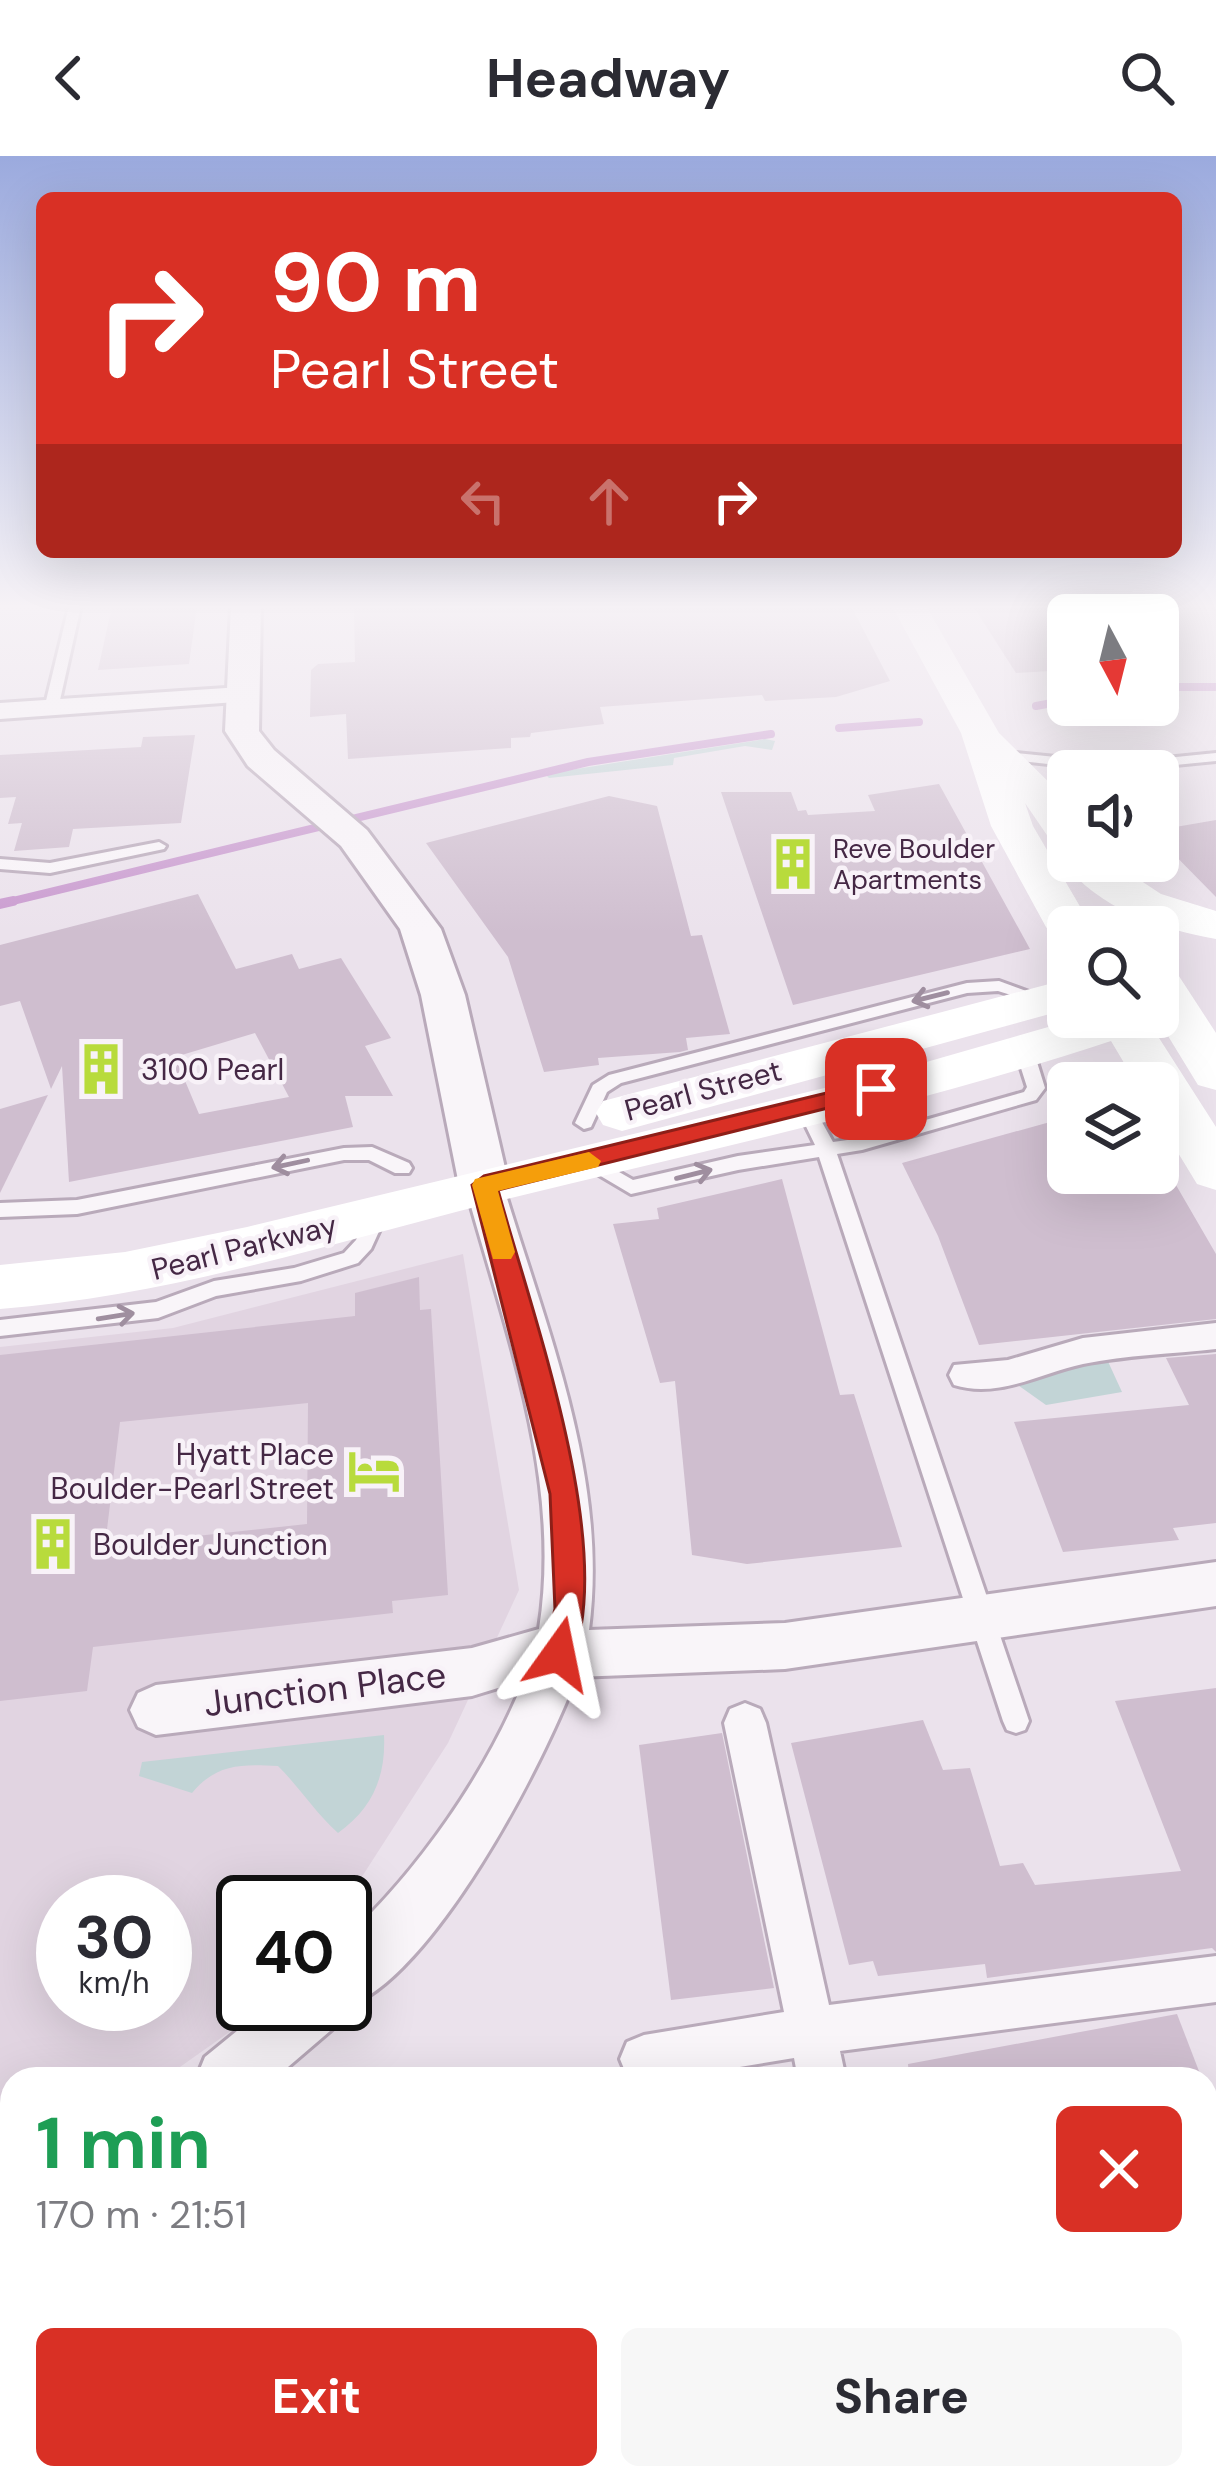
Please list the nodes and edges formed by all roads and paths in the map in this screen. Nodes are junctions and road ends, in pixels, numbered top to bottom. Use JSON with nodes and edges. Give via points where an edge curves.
{"nodes":[{"id":1,"x":242,"y":715,"type":"edge"},
{"id":2,"x":974,"y":715,"type":"edge"},
{"id":3,"x":993,"y":744,"type":"junction"},
{"id":4,"x":1047,"y":756,"type":"edge"},
{"id":5,"x":1216,"y":757,"type":"edge"},
{"id":6,"x":1179,"y":761,"type":"edge"},
{"id":7,"x":1047,"y":796,"type":"edge"},
{"id":8,"x":159,"y":846,"type":"dead end"},
{"id":9,"x":0,"y":864,"type":"edge"},
{"id":10,"x":1113,"y":882,"type":"edge"},
{"id":11,"x":1057,"y":906,"type":"edge"},
{"id":12,"x":1216,"y":925,"type":"edge"},
{"id":13,"x":1216,"y":953,"type":"edge"},
{"id":14,"x":1179,"y":982,"type":"edge"},
{"id":15,"x":1047,"y":1000,"type":"edge"},
{"id":16,"x":1179,"y":1029,"type":"edge"},
{"id":17,"x":1047,"y":1037,"type":"edge"},
{"id":18,"x":1167,"y":1038,"type":"edge"},
{"id":19,"x":1028,"y":1062,"type":"junction"},
{"id":20,"x":1047,"y":1064,"type":"edge"},
{"id":21,"x":961,"y":1066,"type":"junction"},
{"id":22,"x":1216,"y":1073,"type":"edge"},
{"id":23,"x":1179,"y":1127,"type":"edge"},
{"id":24,"x":816,"y":1129,"type":"junction"},
{"id":25,"x":585,"y":1142,"type":"junction"},
{"id":26,"x":1206,"y":1156,"type":"edge"},
{"id":27,"x":481,"y":1167,"type":"junction"},
{"id":28,"x":390,"y":1191,"type":"junction"},
{"id":29,"x":0,"y":1210,"type":"edge"},
{"id":30,"x":0,"y":1250,"type":"edge"},
{"id":31,"x":0,"y":1287,"type":"edge"},
{"id":32,"x":0,"y":1328,"type":"edge"},
{"id":33,"x":1216,"y":1336,"type":"edge"},
{"id":34,"x":966,"y":1375,"type":"dead end"},
{"id":35,"x":1216,"y":1584,"type":"edge"},
{"id":36,"x":981,"y":1618,"type":"junction"},
{"id":37,"x":560,"y":1649,"type":"junction"},
{"id":38,"x":156,"y":1710,"type":"dead end"},
{"id":39,"x":1016,"y":1721,"type":"dead end"},
{"id":40,"x":745,"y":1723,"type":"dead end"},
{"id":41,"x":372,"y":1952,"type":"edge"},
{"id":42,"x":1216,"y":1979,"type":"edge"},
{"id":43,"x":284,"y":2031,"type":"edge"},
{"id":44,"x":812,"y":2031,"type":"junction"},
{"id":45,"x":644,"y":2060,"type":"dead end"},
{"id":46,"x":241,"y":2067,"type":"edge"},
{"id":47,"x":820,"y":2067,"type":"edge"}],
"edges":[{"from":1,"to":27,"type":"street","via":[[242,731],[261,758],[338,821],[429,947]]},
{"from":2,"to":3,"type":"main road"},
{"from":3,"to":4,"type":"lane"},
{"from":3,"to":7,"type":"main road"},
{"from":3,"to":11,"type":"main road","via":[[1012,826]]},
{"from":5,"to":6,"type":"lane"},
{"from":8,"to":9,"type":"lane","via":[[50,868]]},
{"from":10,"to":12,"type":"main road","via":[[1148,907]]},
{"from":13,"to":14,"type":"main road","name":"Pearl Street"},
{"from":15,"to":25,"type":"main road","name":"Pearl Street","one_way":true},
{"from":16,"to":22,"type":"main road"},
{"from":17,"to":21,"type":"main road","name":"Pearl Street"},
{"from":18,"to":26,"type":"main road"},
{"from":19,"to":20,"type":"main road"},
{"from":19,"to":21,"type":"main road"},
{"from":19,"to":24,"type":"lane","via":[[1036,1088],[1030,1096]]},
{"from":21,"to":24,"type":"main road","name":"Pearl Street"},
{"from":23,"to":26,"type":"main road"},
{"from":25,"to":24,"type":"main road","name":"Pearl Street","one_way":true},
{"from":24,"to":36,"type":"lane"},
{"from":25,"to":27,"type":"main road","name":"Pearl Street"},
{"from":27,"to":28,"type":"main road","name":"Pearl Parkway"},
{"from":27,"to":37,"type":"street","via":[[565,1494],[571,1609]]},
{"from":28,"to":29,"type":"lane","one_way":true,"via":[[372,1153],[344,1154],[76,1207]]},
{"from":28,"to":30,"type":"main road","name":"Pearl Parkway"},
{"from":28,"to":31,"type":"main road","name":"Pearl Parkway","via":[[141,1272]]},
{"from":32,"to":28,"type":"lane","one_way":true,"via":[[158,1310],[351,1258]]},
{"from":33,"to":34,"type":"street"},
{"from":35,"to":36,"type":"street","name":"Junction Place"},
{"from":36,"to":37,"type":"street","name":"Junction Place","via":[[785,1646]]},
{"from":36,"to":39,"type":"lane"},
{"from":37,"to":38,"type":"street","name":"Junction Place","via":[[472,1672]]},
{"from":37,"to":41,"type":"street","via":[[541,1708],[474,1822]]},
{"from":40,"to":44,"type":"street"},
{"from":42,"to":44,"type":"street"},
{"from":43,"to":46,"type":"street"},
{"from":44,"to":45,"type":"street"},
{"from":44,"to":47,"type":"street"}]}
